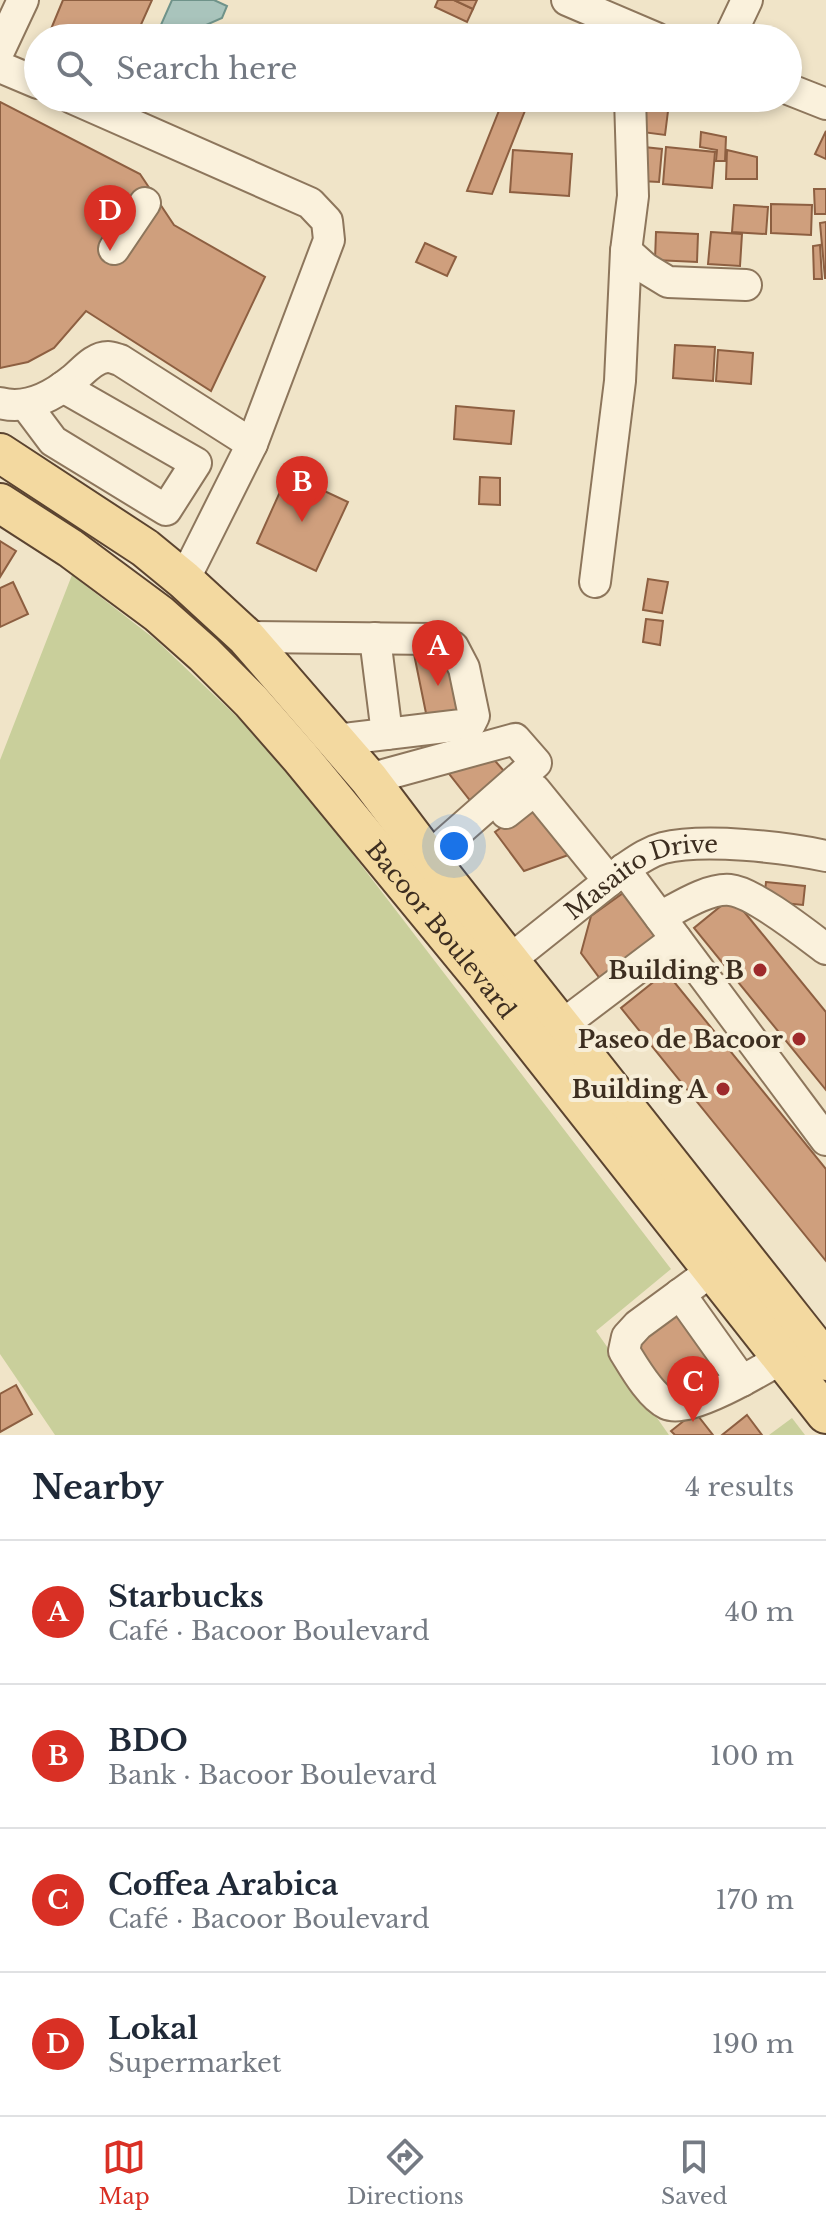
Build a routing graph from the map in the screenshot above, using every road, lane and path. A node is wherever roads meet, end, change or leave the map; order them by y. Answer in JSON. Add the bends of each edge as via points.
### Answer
{"nodes":[{"id":1,"x":23,"y":0,"type":"edge"},
{"id":2,"x":747,"y":0,"type":"edge"},
{"id":3,"x":583,"y":3,"type":"edge"},
{"id":4,"x":627,"y":24,"type":"edge"},
{"id":5,"x":736,"y":24,"type":"edge"},
{"id":6,"x":0,"y":49,"type":"edge"},
{"id":7,"x":0,"y":67,"type":"edge"},
{"id":8,"x":24,"y":77,"type":"edge"},
{"id":9,"x":802,"y":95,"type":"edge"},
{"id":10,"x":826,"y":104,"type":"edge"},
{"id":11,"x":104,"y":112,"type":"edge"},
{"id":12,"x":630,"y":112,"type":"edge"},
{"id":13,"x":145,"y":203,"type":"dead end"},
{"id":14,"x":114,"y":249,"type":"dead end"},
{"id":15,"x":626,"y":251,"type":"junction"},
{"id":16,"x":746,"y":285,"type":"dead end"},
{"id":17,"x":63,"y":387,"type":"junction"},
{"id":18,"x":22,"y":410,"type":"edge"},
{"id":19,"x":220,"y":424,"type":"junction"},
{"id":20,"x":0,"y":427,"type":"edge"},
{"id":21,"x":252,"y":444,"type":"junction"},
{"id":22,"x":0,"y":453,"type":"edge"},
{"id":23,"x":196,"y":463,"type":"junction"},
{"id":24,"x":0,"y":503,"type":"edge"},
{"id":25,"x":184,"y":580,"type":"junction"},
{"id":26,"x":595,"y":582,"type":"dead end"},
{"id":27,"x":159,"y":614,"type":"junction"},
{"id":28,"x":246,"y":637,"type":"junction"},
{"id":29,"x":375,"y":638,"type":"junction"},
{"id":30,"x":387,"y":734,"type":"junction"},
{"id":31,"x":336,"y":740,"type":"junction"},
{"id":32,"x":369,"y":779,"type":"junction"},
{"id":33,"x":826,"y":856,"type":"edge"},
{"id":34,"x":433,"y":863,"type":"junction"},
{"id":35,"x":616,"y":875,"type":"junction"},
{"id":36,"x":668,"y":928,"type":"junction"},
{"id":37,"x":826,"y":949,"type":"edge"},
{"id":38,"x":497,"y":970,"type":"junction"},
{"id":39,"x":561,"y":1026,"type":"junction"},
{"id":40,"x":826,"y":1140,"type":"edge"},
{"id":41,"x":713,"y":1270,"type":"junction"},
{"id":42,"x":680,"y":1294,"type":"junction"},
{"id":43,"x":782,"y":1358,"type":"junction"},
{"id":44,"x":826,"y":1361,"type":"edge"},
{"id":45,"x":742,"y":1381,"type":"junction"},
{"id":46,"x":826,"y":1414,"type":"edge"}],
"edges":[{"from":1,"to":6,"type":"street"},
{"from":2,"to":5,"type":"street"},
{"from":3,"to":4,"type":"street"},
{"from":7,"to":8,"type":"street"},
{"from":9,"to":10,"type":"street"},
{"from":11,"to":21,"type":"street","via":[[310,203],[327,221],[329,240]]},
{"from":12,"to":15,"type":"street","via":[[633,196]]},
{"from":13,"to":14,"type":"street"},
{"from":15,"to":16,"type":"street","via":[[668,282]]},
{"from":15,"to":26,"type":"street","via":[[620,381]]},
{"from":17,"to":18,"type":"street"},
{"from":17,"to":19,"type":"street","via":[[93,362],[106,357],[120,360]]},
{"from":17,"to":23,"type":"street"},
{"from":18,"to":20,"type":"street","via":[[17,421]]},
{"from":18,"to":23,"type":"street","via":[[53,441],[166,510]]},
{"from":19,"to":21,"type":"street"},
{"from":19,"to":23,"type":"street"},
{"from":21,"to":25,"type":"street"},
{"from":22,"to":25,"type":"main road","name":"Bacoor Boulevard"},
{"from":24,"to":27,"type":"main road","name":"Bacoor Boulevard"},
{"from":25,"to":27,"type":"main road"},
{"from":25,"to":28,"type":"main road","name":"Bacoor Boulevard"},
{"from":27,"to":38,"type":"main road","name":"Bacoor Boulevard","via":[[251,701]]},
{"from":28,"to":29,"type":"street"},
{"from":28,"to":31,"type":"main road","name":"Bacoor Boulevard"},
{"from":29,"to":30,"type":"street"},
{"from":29,"to":30,"type":"street","via":[[434,639],[453,647],[464,668],[474,716],[470,724]]},
{"from":30,"to":31,"type":"street"},
{"from":31,"to":32,"type":"main road","name":"Bacoor Boulevard"},
{"from":32,"to":34,"type":"main road","name":"Bacoor Boulevard"},
{"from":32,"to":34,"type":"street","via":[[515,739],[536,763]]},
{"from":33,"to":35,"type":"street","name":"Masaito Drive","via":[[683,845],[641,857]]},
{"from":34,"to":35,"type":"street","via":[[535,790]]},
{"from":34,"to":38,"type":"main road","name":"Bacoor Boulevard"},
{"from":35,"to":36,"type":"street"},
{"from":35,"to":38,"type":"street","name":"Masaito Drive"},
{"from":36,"to":37,"type":"street","via":[[702,896],[729,890],[791,922]]},
{"from":36,"to":39,"type":"street"},
{"from":36,"to":40,"type":"street"},
{"from":38,"to":39,"type":"main road","name":"Bacoor Boulevard"},
{"from":38,"to":41,"type":"main road","name":"Bacoor Boulevard"},
{"from":39,"to":44,"type":"main road","name":"Bacoor Boulevard"},
{"from":41,"to":42,"type":"street"},
{"from":41,"to":43,"type":"main road","name":"Bacoor Boulevard"},
{"from":42,"to":45,"type":"street"},
{"from":42,"to":45,"type":"street","via":[[627,1337],[624,1351],[643,1382],[668,1405],[681,1405]]},
{"from":43,"to":45,"type":"street"},
{"from":43,"to":46,"type":"main road","name":"Bacoor Boulevard"}]}
